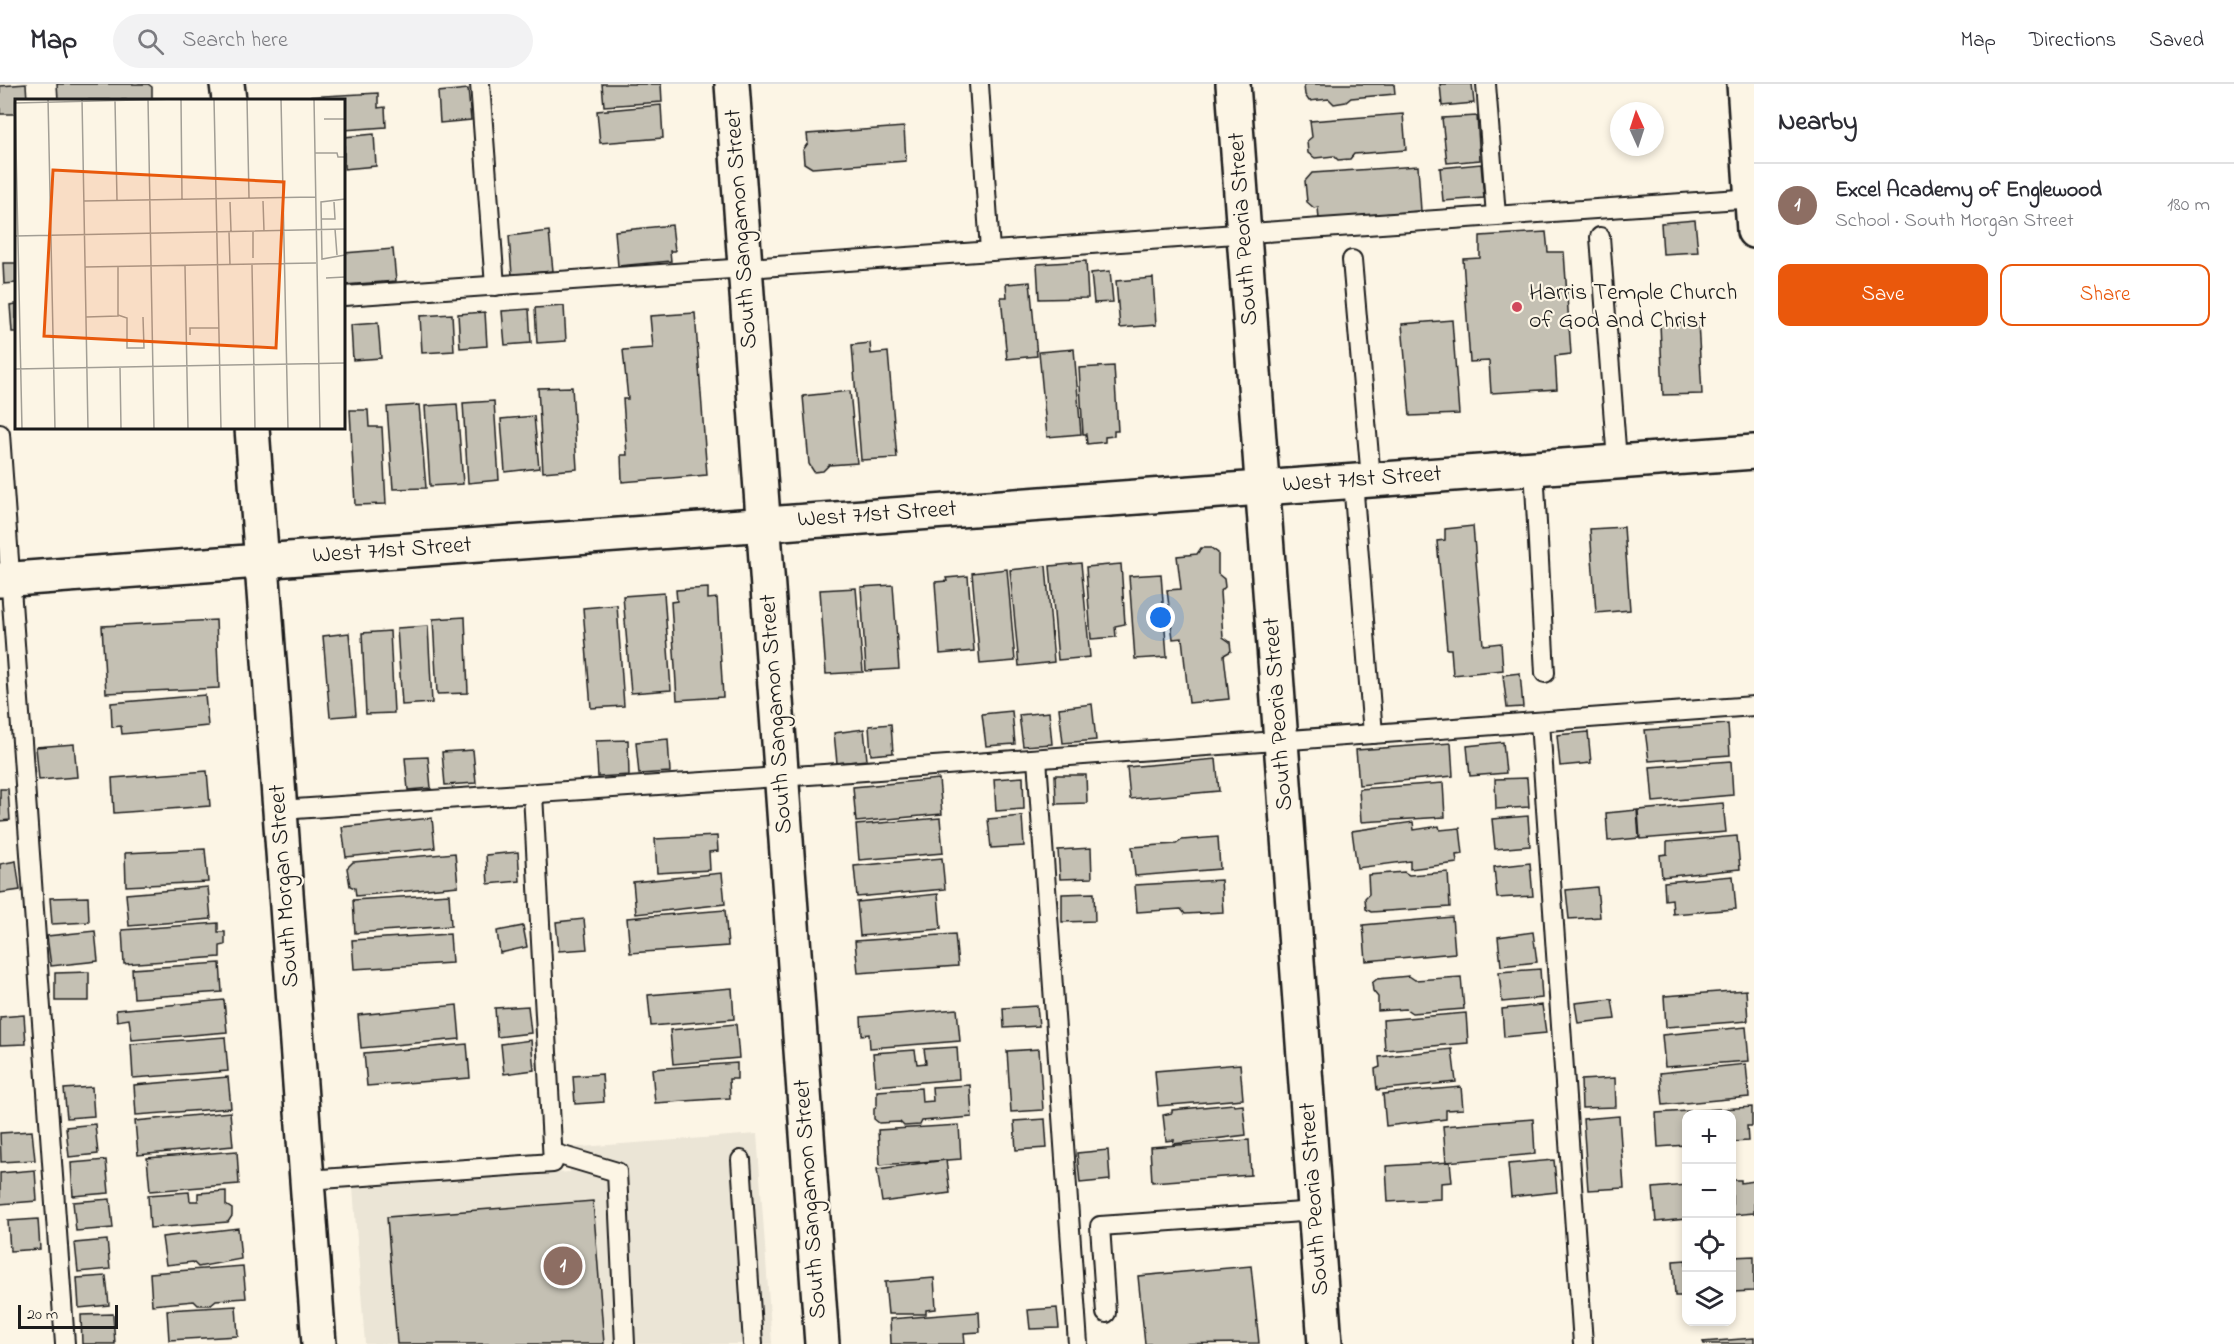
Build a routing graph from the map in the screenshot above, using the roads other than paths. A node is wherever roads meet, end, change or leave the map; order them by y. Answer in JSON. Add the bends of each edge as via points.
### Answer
{"nodes":[{"id":1,"x":227,"y":84,"type":"edge"},
{"id":2,"x":480,"y":84,"type":"edge"},
{"id":3,"x":732,"y":84,"type":"edge"},
{"id":4,"x":979,"y":84,"type":"edge"},
{"id":5,"x":1233,"y":84,"type":"edge"},
{"id":6,"x":1486,"y":84,"type":"edge"},
{"id":7,"x":1744,"y":84,"type":"edge"},
{"id":8,"x":229,"y":99,"type":"edge"},
{"id":9,"x":1753,"y":198,"type":"edge"},
{"id":10,"x":1496,"y":216,"type":"junction"},
{"id":11,"x":1754,"y":231,"type":"edge"},
{"id":12,"x":1244,"y":234,"type":"junction"},
{"id":13,"x":1600,"y":237,"type":"dead end"},
{"id":14,"x":990,"y":251,"type":"junction"},
{"id":15,"x":1352,"y":260,"type":"dead end"},
{"id":16,"x":745,"y":268,"type":"junction"},
{"id":17,"x":495,"y":286,"type":"junction"},
{"id":18,"x":345,"y":296,"type":"edge"},
{"id":19,"x":252,"y":429,"type":"edge"},
{"id":20,"x":0,"y":434,"type":"edge"},
{"id":21,"x":1754,"y":452,"type":"edge"},
{"id":22,"x":1617,"y":461,"type":"junction"},
{"id":23,"x":1534,"y":467,"type":"junction"},
{"id":24,"x":1362,"y":480,"type":"junction"},
{"id":25,"x":1263,"y":487,"type":"junction"},
{"id":26,"x":763,"y":523,"type":"junction"},
{"id":27,"x":262,"y":561,"type":"junction"},
{"id":28,"x":5,"y":579,"type":"edge"},
{"id":29,"x":1545,"y":673,"type":"dead end"},
{"id":30,"x":1754,"y":706,"type":"edge"},
{"id":31,"x":1540,"y":722,"type":"junction"},
{"id":32,"x":1373,"y":734,"type":"junction"},
{"id":33,"x":1281,"y":741,"type":"junction"},
{"id":34,"x":1037,"y":759,"type":"junction"},
{"id":35,"x":782,"y":777,"type":"junction"},
{"id":36,"x":532,"y":794,"type":"junction"},
{"id":37,"x":280,"y":810,"type":"junction"},
{"id":38,"x":553,"y":1153,"type":"junction"},
{"id":39,"x":741,"y":1160,"type":"dead end"},
{"id":40,"x":307,"y":1180,"type":"junction"},
{"id":41,"x":1316,"y":1211,"type":"junction"},
{"id":42,"x":1106,"y":1314,"type":"dead end"},
{"id":43,"x":65,"y":1344,"type":"edge"},
{"id":44,"x":319,"y":1344,"type":"edge"},
{"id":45,"x":625,"y":1344,"type":"edge"},
{"id":46,"x":753,"y":1344,"type":"edge"},
{"id":47,"x":822,"y":1344,"type":"edge"},
{"id":48,"x":1078,"y":1344,"type":"edge"},
{"id":49,"x":1325,"y":1344,"type":"edge"},
{"id":50,"x":1583,"y":1344,"type":"edge"}],
"edges":[{"from":1,"to":8,"type":"street"},
{"from":2,"to":17,"type":"lane"},
{"from":3,"to":16,"type":"street","name":"South Sangamon Street"},
{"from":4,"to":14,"type":"lane"},
{"from":5,"to":12,"type":"street","name":"South Peoria Street"},
{"from":6,"to":10,"type":"lane"},
{"from":7,"to":9,"type":"street"},
{"from":9,"to":10,"type":"lane"},
{"from":9,"to":11,"type":"street"},
{"from":10,"to":12,"type":"lane"},
{"from":12,"to":14,"type":"lane"},
{"from":12,"to":25,"type":"street","name":"South Peoria Street"},
{"from":13,"to":22,"type":"lane"},
{"from":14,"to":16,"type":"lane"},
{"from":15,"to":24,"type":"lane"},
{"from":16,"to":17,"type":"lane"},
{"from":16,"to":26,"type":"street","name":"South Sangamon Street"},
{"from":17,"to":18,"type":"lane"},
{"from":19,"to":27,"type":"street","name":"South Morgan Street"},
{"from":20,"to":28,"type":"lane"},
{"from":21,"to":22,"type":"street","name":"West 71st Street"},
{"from":22,"to":23,"type":"street","name":"West 71st Street"},
{"from":23,"to":24,"type":"street","name":"West 71st Street"},
{"from":23,"to":29,"type":"lane"},
{"from":24,"to":25,"type":"street","name":"West 71st Street"},
{"from":24,"to":32,"type":"lane"},
{"from":25,"to":26,"type":"street","name":"West 71st Street"},
{"from":25,"to":33,"type":"street","name":"South Peoria Street"},
{"from":26,"to":27,"type":"street","name":"West 71st Street"},
{"from":26,"to":35,"type":"street","name":"South Sangamon Street"},
{"from":27,"to":28,"type":"street","name":"West 71st Street"},
{"from":27,"to":37,"type":"street","name":"South Morgan Street"},
{"from":28,"to":43,"type":"lane"},
{"from":30,"to":31,"type":"lane"},
{"from":31,"to":32,"type":"lane"},
{"from":31,"to":50,"type":"lane"},
{"from":32,"to":33,"type":"lane"},
{"from":33,"to":34,"type":"lane"},
{"from":33,"to":41,"type":"street","name":"South Peoria Street"},
{"from":34,"to":35,"type":"lane"},
{"from":34,"to":48,"type":"lane"},
{"from":35,"to":36,"type":"lane"},
{"from":35,"to":47,"type":"street","name":"South Sangamon Street"},
{"from":36,"to":37,"type":"lane"},
{"from":36,"to":38,"type":"lane"},
{"from":37,"to":40,"type":"street","name":"South Morgan Street"},
{"from":38,"to":40,"type":"lane","via":[[553,1163]]},
{"from":38,"to":45,"type":"lane","via":[[617,1172]]},
{"from":39,"to":46,"type":"lane"},
{"from":40,"to":44,"type":"street","name":"South Morgan Street"},
{"from":41,"to":42,"type":"lane","via":[[1100,1226]]},
{"from":41,"to":49,"type":"street","name":"South Peoria Street"}]}
